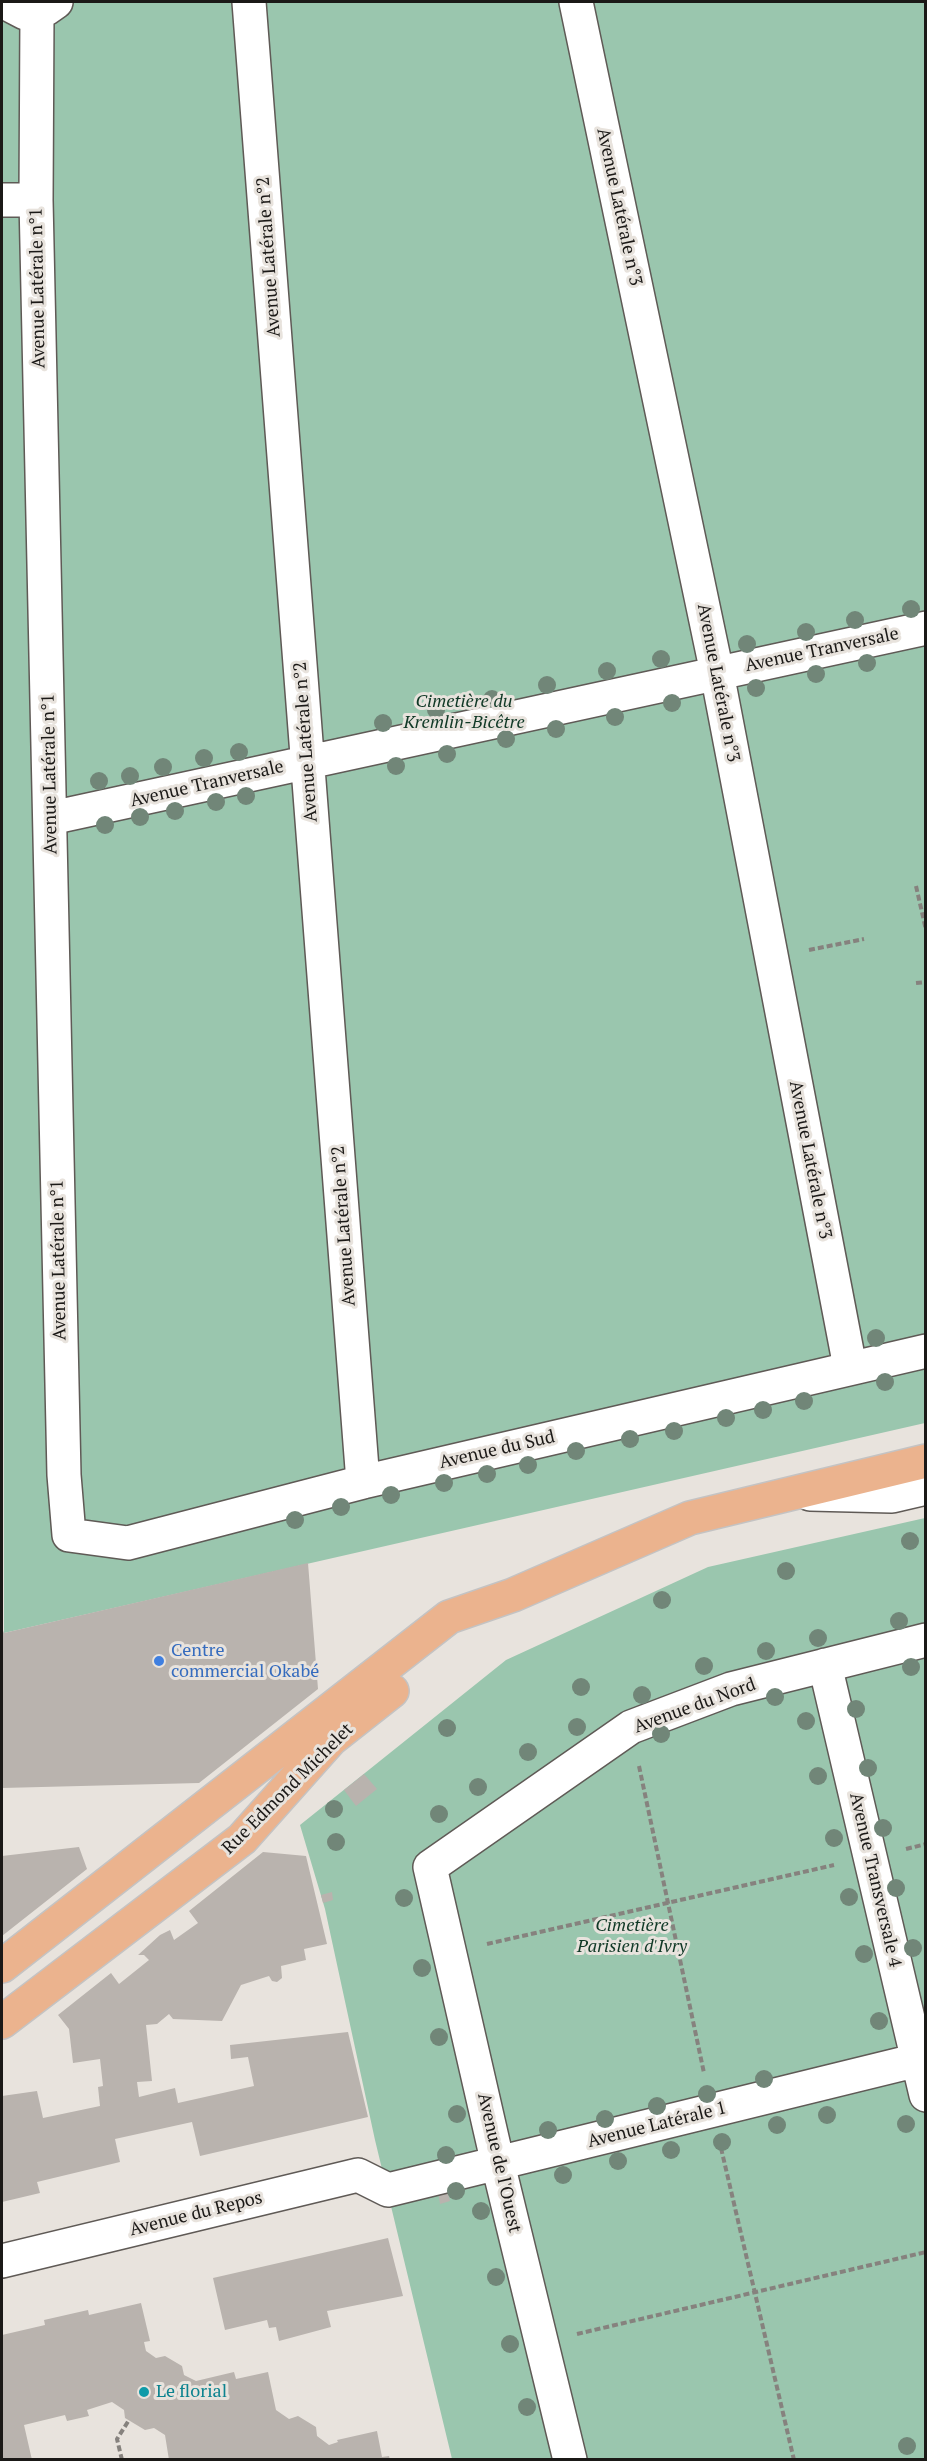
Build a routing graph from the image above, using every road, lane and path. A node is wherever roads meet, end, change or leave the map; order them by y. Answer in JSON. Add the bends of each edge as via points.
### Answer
{"nodes":[{"id":1,"x":4,"y":2,"type":"edge"},
{"id":2,"x":249,"y":2,"type":"edge"},
{"id":3,"x":576,"y":2,"type":"edge"},
{"id":4,"x":46,"y":7,"type":"edge"},
{"id":5,"x":2,"y":200,"type":"edge"},
{"id":6,"x":36,"y":200,"type":"junction"},
{"id":7,"x":926,"y":628,"type":"edge"},
{"id":8,"x":717,"y":673,"type":"junction"},
{"id":9,"x":308,"y":761,"type":"junction"},
{"id":10,"x":51,"y":818,"type":"junction"},
{"id":11,"x":916,"y":886,"type":"dead end"},
{"id":12,"x":926,"y":930,"type":"edge"},
{"id":13,"x":864,"y":939,"type":"dead end"},
{"id":14,"x":771,"y":957,"type":"junction"},
{"id":15,"x":926,"y":982,"type":"edge"},
{"id":16,"x":916,"y":983,"type":"dead end"},
{"id":17,"x":926,"y":1351,"type":"edge"},
{"id":18,"x":850,"y":1367,"type":"junction"},
{"id":19,"x":926,"y":1461,"type":"edge"},
{"id":20,"x":363,"y":1482,"type":"junction"},
{"id":21,"x":926,"y":1488,"type":"edge"},
{"id":22,"x":784,"y":1494,"type":"junction"},
{"id":23,"x":69,"y":1535,"type":"joint"},
{"id":24,"x":513,"y":1594,"type":"junction"},
{"id":25,"x":926,"y":1640,"type":"edge"},
{"id":26,"x":825,"y":1665,"type":"junction"},
{"id":27,"x":926,"y":1844,"type":"edge"},
{"id":28,"x":870,"y":1857,"type":"junction"},
{"id":29,"x":430,"y":1867,"type":"joint"},
{"id":30,"x":450,"y":1953,"type":"junction"},
{"id":31,"x":2,"y":1966,"type":"edge"},
{"id":32,"x":2,"y":2022,"type":"edge"},
{"id":33,"x":921,"y":2059,"type":"edge"},
{"id":34,"x":926,"y":2095,"type":"edge"},
{"id":35,"x":498,"y":2164,"type":"junction"},
{"id":36,"x":388,"y":2190,"type":"joint"},
{"id":37,"x":926,"y":2252,"type":"edge"},
{"id":38,"x":2,"y":2261,"type":"edge"},
{"id":39,"x":542,"y":2342,"type":"junction"},
{"id":40,"x":129,"y":2420,"type":"dead end"},
{"id":41,"x":122,"y":2460,"type":"edge"},
{"id":42,"x":570,"y":2460,"type":"edge"}],
"edges":[{"from":1,"to":4,"type":"street","via":[[25,13]]},
{"from":2,"to":9,"type":"street","name":"Avenue Latérale n°2"},
{"from":3,"to":8,"type":"street","name":"Avenue Latérale n°3"},
{"from":4,"to":6,"type":"street","name":"Avenue Latérale n°1"},
{"from":5,"to":6,"type":"street"},
{"from":6,"to":10,"type":"street","name":"Avenue Latérale n°1"},
{"from":7,"to":8,"type":"street","name":"Avenue Tranversale"},
{"from":8,"to":9,"type":"street","name":"Avenue Tranversale"},
{"from":8,"to":14,"type":"street","name":"Avenue Latérale n°3"},
{"from":9,"to":10,"type":"street","name":"Avenue Tranversale"},
{"from":9,"to":20,"type":"street","name":"Avenue Latérale n°2"},
{"from":10,"to":23,"type":"street","name":"Avenue Latérale n°1","via":[[64,1475]]},
{"from":11,"to":12,"type":"path"},
{"from":13,"to":14,"type":"path"},
{"from":14,"to":18,"type":"street","name":"Avenue Latérale n°3"},
{"from":15,"to":16,"type":"path"},
{"from":17,"to":18,"type":"street","name":"Avenue du Sud"},
{"from":18,"to":20,"type":"street","name":"Avenue du Sud"},
{"from":19,"to":22,"type":"main road","name":"Rue Edmond Michelet"},
{"from":20,"to":23,"type":"street","name":"Avenue du Sud","via":[[128,1543]]},
{"from":21,"to":22,"type":"street","via":[[892,1496]]},
{"from":22,"to":24,"type":"main road","name":"Rue Edmond Michelet","via":[[690,1518]]},
{"from":24,"to":31,"type":"main road","name":"Rue Edmond Michelet","via":[[449,1617]]},
{"from":24,"to":32,"type":"main road","name":"Rue Edmond Michelet","via":[[331,1739],[227,1852]]},
{"from":25,"to":26,"type":"street","name":"Avenue du Nord"},
{"from":26,"to":28,"type":"street","name":"Avenue Transversale 4"},
{"from":26,"to":29,"type":"street","name":"Avenue du Nord","via":[[731,1689],[631,1727]]},
{"from":27,"to":28,"type":"path"},
{"from":28,"to":30,"type":"path"},
{"from":28,"to":33,"type":"street","name":"Avenue Transversale 4"},
{"from":29,"to":30,"type":"street","name":"Avenue de l'Ouest"},
{"from":30,"to":35,"type":"street","name":"Avenue de l'Ouest"},
{"from":33,"to":34,"type":"street","name":"Avenue Transversale 4"},
{"from":33,"to":35,"type":"street","name":"Avenue Latérale 1"},
{"from":35,"to":36,"type":"street","name":"Avenue Latérale 1"},
{"from":35,"to":39,"type":"street","name":"Avenue de l'Ouest"},
{"from":36,"to":38,"type":"street","name":"Avenue du Repos","via":[[358,2175]]},
{"from":37,"to":39,"type":"path"},
{"from":39,"to":42,"type":"street","name":"Avenue de l'Ouest"},
{"from":40,"to":41,"type":"path","via":[[117,2439]]}]}
